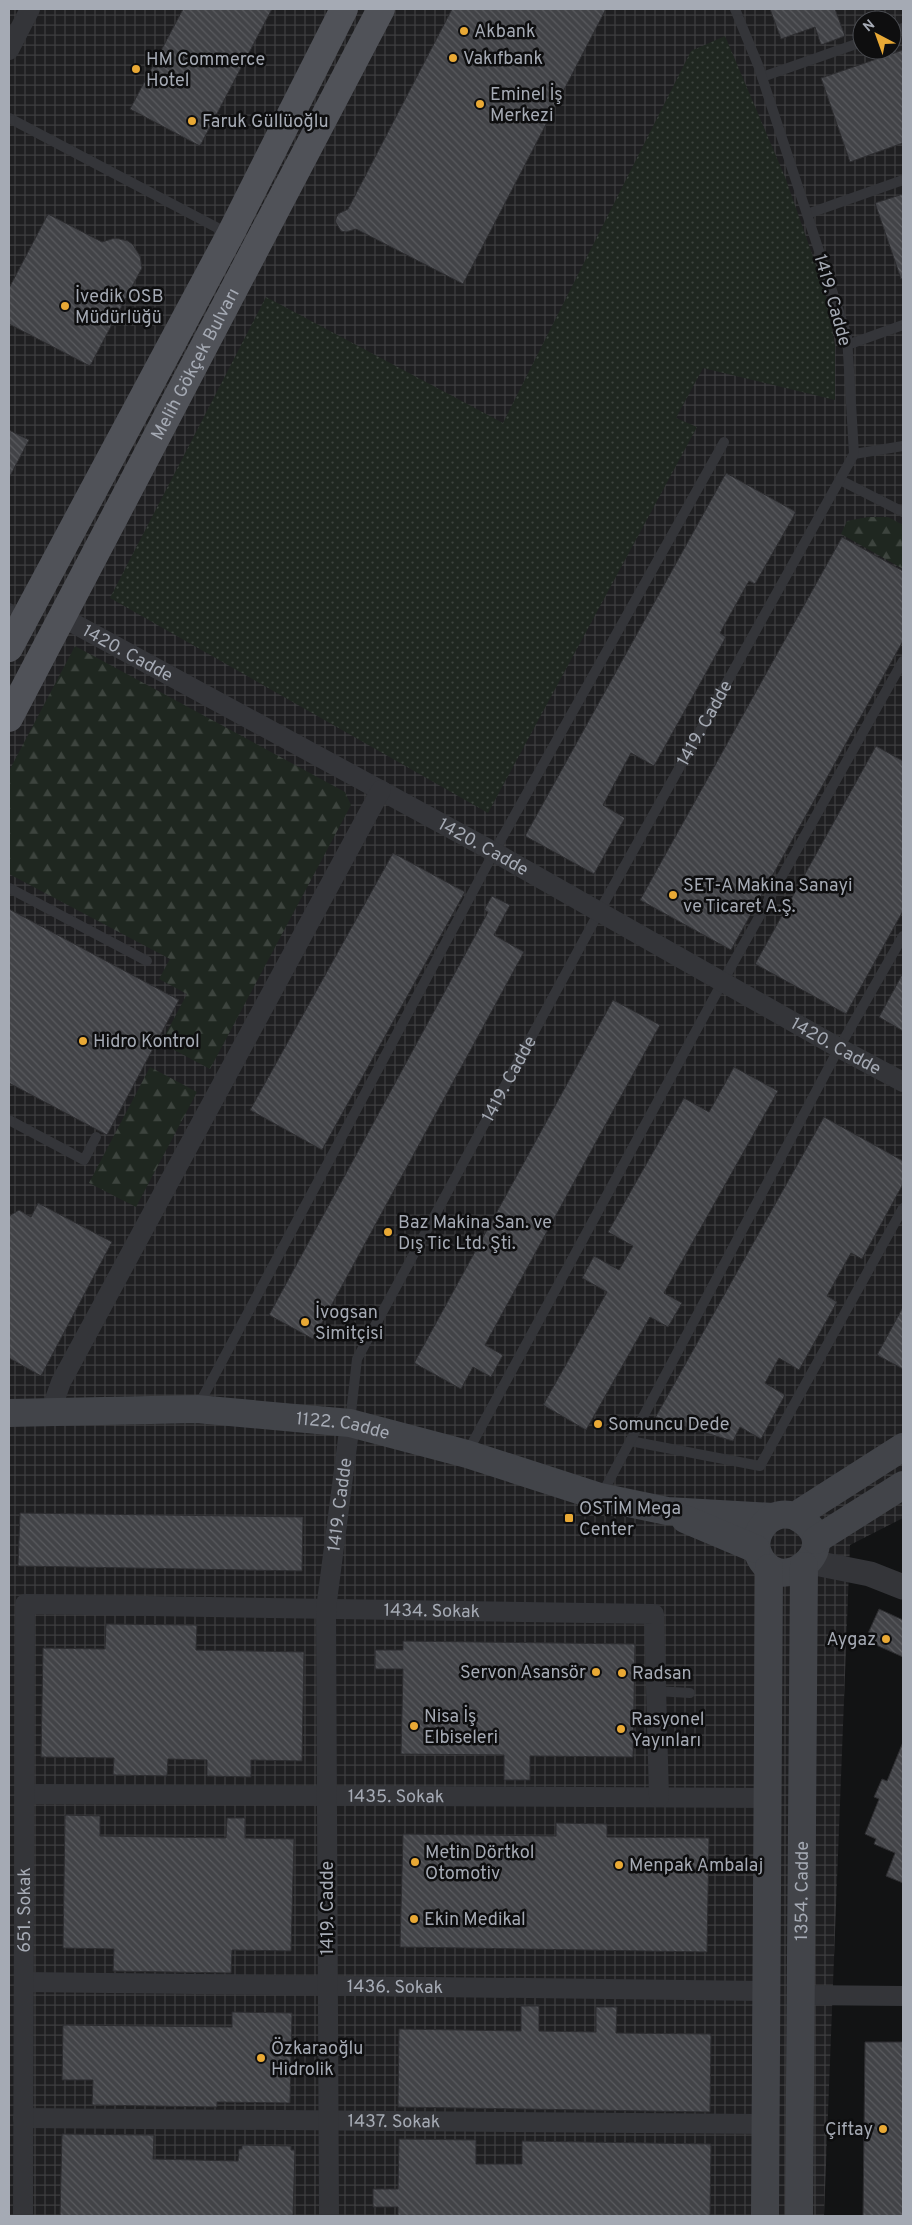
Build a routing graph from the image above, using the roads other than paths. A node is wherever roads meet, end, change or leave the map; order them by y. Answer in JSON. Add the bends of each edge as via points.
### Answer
{"nodes":[{"id":1,"x":30,"y":9,"type":"edge"},
{"id":2,"x":344,"y":9,"type":"edge"},
{"id":3,"x":381,"y":9,"type":"edge"},
{"id":4,"x":735,"y":9,"type":"edge"},
{"id":5,"x":852,"y":46,"type":"edge"},
{"id":6,"x":9,"y":50,"type":"edge"},
{"id":7,"x":762,"y":77,"type":"junction"},
{"id":8,"x":9,"y":118,"type":"edge"},
{"id":9,"x":903,"y":180,"type":"edge"},
{"id":10,"x":807,"y":214,"type":"junction"},
{"id":11,"x":230,"y":235,"type":"junction"},
{"id":12,"x":903,"y":326,"type":"edge"},
{"id":13,"x":847,"y":345,"type":"junction"},
{"id":14,"x":724,"y":442,"type":"dead end"},
{"id":15,"x":903,"y":446,"type":"edge"},
{"id":16,"x":854,"y":454,"type":"junction"},
{"id":17,"x":840,"y":480,"type":"junction"},
{"id":18,"x":903,"y":512,"type":"edge"},
{"id":19,"x":17,"y":613,"type":"edge"},
{"id":20,"x":62,"y":617,"type":"junction"},
{"id":21,"x":9,"y":648,"type":"edge"},
{"id":22,"x":903,"y":661,"type":"edge"},
{"id":23,"x":9,"y":718,"type":"edge"},
{"id":24,"x":381,"y":790,"type":"junction"},
{"id":25,"x":494,"y":852,"type":"junction"},
{"id":26,"x":9,"y":888,"type":"edge"},
{"id":27,"x":599,"y":912,"type":"junction"},
{"id":28,"x":903,"y":936,"type":"edge"},
{"id":29,"x":147,"y":961,"type":"dead end"},
{"id":30,"x":723,"y":981,"type":"junction"},
{"id":31,"x":839,"y":1048,"type":"junction"},
{"id":32,"x":903,"y":1082,"type":"edge"},
{"id":33,"x":9,"y":1120,"type":"edge"},
{"id":34,"x":96,"y":1137,"type":"dead end"},
{"id":35,"x":903,"y":1208,"type":"edge"},
{"id":36,"x":197,"y":1409,"type":"junction"},
{"id":37,"x":52,"y":1412,"type":"junction"},
{"id":38,"x":9,"y":1413,"type":"edge"},
{"id":39,"x":350,"y":1423,"type":"junction"},
{"id":40,"x":630,"y":1441,"type":"junction"},
{"id":41,"x":903,"y":1446,"type":"edge"},
{"id":42,"x":467,"y":1454,"type":"junction"},
{"id":43,"x":903,"y":1484,"type":"edge"},
{"id":44,"x":600,"y":1497,"type":"junction"},
{"id":45,"x":668,"y":1511,"type":"junction"},
{"id":46,"x":784,"y":1516,"type":"junction"},
{"id":47,"x":812,"y":1554,"type":"junction"},
{"id":48,"x":763,"y":1558,"type":"junction"},
{"id":49,"x":903,"y":1587,"type":"edge"},
{"id":50,"x":26,"y":1604,"type":"joint"},
{"id":51,"x":326,"y":1609,"type":"junction"},
{"id":52,"x":656,"y":1690,"type":"junction"},
{"id":53,"x":690,"y":1692,"type":"dead end"},
{"id":54,"x":25,"y":1794,"type":"junction"},
{"id":55,"x":327,"y":1795,"type":"junction"},
{"id":56,"x":658,"y":1797,"type":"junction"},
{"id":57,"x":767,"y":1798,"type":"junction"},
{"id":58,"x":16,"y":1933,"type":"edge"},
{"id":59,"x":24,"y":1982,"type":"junction"},
{"id":60,"x":328,"y":1986,"type":"junction"},
{"id":61,"x":766,"y":1991,"type":"junction"},
{"id":62,"x":801,"y":1995,"type":"junction"},
{"id":63,"x":903,"y":1996,"type":"edge"},
{"id":64,"x":23,"y":2118,"type":"junction"},
{"id":65,"x":328,"y":2121,"type":"junction"},
{"id":66,"x":765,"y":2124,"type":"junction"},
{"id":67,"x":23,"y":2216,"type":"edge"},
{"id":68,"x":329,"y":2216,"type":"edge"},
{"id":69,"x":765,"y":2216,"type":"edge"},
{"id":70,"x":798,"y":2216,"type":"edge"}],
"edges":[{"from":1,"to":6,"type":"street"},
{"from":2,"to":11,"type":"main road","name":"Melih Gökçek Bulvarı"},
{"from":3,"to":20,"type":"main road","name":"Melih Gökçek Bulvarı"},
{"from":4,"to":7,"type":"lane","name":"1419. Cadde"},
{"from":5,"to":7,"type":"lane"},
{"from":7,"to":10,"type":"lane","name":"1419. Cadde"},
{"from":8,"to":11,"type":"lane"},
{"from":9,"to":10,"type":"lane"},
{"from":10,"to":13,"type":"lane","name":"1419. Cadde","via":[[847,336]]},
{"from":11,"to":19,"type":"main road","name":"Melih Gökçek Bulvarı"},
{"from":12,"to":13,"type":"lane"},
{"from":13,"to":16,"type":"lane","name":"1419. Cadde"},
{"from":14,"to":25,"type":"lane"},
{"from":15,"to":16,"type":"lane"},
{"from":16,"to":17,"type":"lane","name":"1419. Cadde"},
{"from":17,"to":18,"type":"lane"},
{"from":17,"to":27,"type":"lane","name":"1419. Cadde"},
{"from":19,"to":21,"type":"main road","name":"Melih Gökçek Bulvarı"},
{"from":20,"to":23,"type":"main road","name":"Melih Gökçek Bulvarı"},
{"from":20,"to":24,"type":"street","name":"1420. Cadde"},
{"from":22,"to":30,"type":"lane"},
{"from":24,"to":25,"type":"street","name":"1420. Cadde"},
{"from":24,"to":37,"type":"street","via":[[61,1382]]},
{"from":25,"to":27,"type":"street","name":"1420. Cadde"},
{"from":25,"to":36,"type":"lane"},
{"from":26,"to":29,"type":"lane"},
{"from":27,"to":30,"type":"street","name":"1420. Cadde"},
{"from":27,"to":39,"type":"lane","name":"1419. Cadde","via":[[357,1359]]},
{"from":28,"to":31,"type":"lane"},
{"from":30,"to":31,"type":"street","name":"1420. Cadde"},
{"from":30,"to":42,"type":"lane"},
{"from":31,"to":32,"type":"street","name":"1420. Cadde"},
{"from":31,"to":40,"type":"lane"},
{"from":33,"to":34,"type":"lane","via":[[84,1160]]},
{"from":35,"to":40,"type":"lane","via":[[760,1466]]},
{"from":36,"to":37,"type":"main road","name":"1122. Cadde"},
{"from":36,"to":39,"type":"main road","name":"1122. Cadde"},
{"from":37,"to":38,"type":"main road","name":"1122. Cadde"},
{"from":39,"to":42,"type":"main road","name":"1122. Cadde"},
{"from":39,"to":51,"type":"street","name":"1419. Cadde"},
{"from":40,"to":44,"type":"lane"},
{"from":41,"to":46,"type":"main road","name":"1354. Cadde"},
{"from":42,"to":44,"type":"main road","name":"1122. Cadde"},
{"from":43,"to":47,"type":"main road"},
{"from":44,"to":45,"type":"main road","name":"1122. Cadde"},
{"from":45,"to":46,"type":"main road"},
{"from":45,"to":48,"type":"main road"},
{"from":46,"to":47,"type":"main road","via":[[809,1526]]},
{"from":46,"to":48,"type":"main road","name":"1354. Cadde","via":[[766,1521],[757,1534]]},
{"from":47,"to":48,"type":"main road","via":[[792,1572],[779,1572]]},
{"from":47,"to":49,"type":"street"},
{"from":47,"to":62,"type":"main road","name":"1354. Cadde"},
{"from":48,"to":57,"type":"main road","name":"1354. Cadde"},
{"from":50,"to":51,"type":"street","name":"1434. Sokak"},
{"from":50,"to":54,"type":"street","name":"651. Sokak"},
{"from":51,"to":52,"type":"street","name":"1434. Sokak","via":[[654,1614]]},
{"from":51,"to":55,"type":"street","name":"1419. Cadde"},
{"from":52,"to":53,"type":"lane"},
{"from":52,"to":56,"type":"street","name":"1434. Sokak"},
{"from":54,"to":55,"type":"street","name":"1435. Sokak"},
{"from":54,"to":58,"type":"street","name":"651. Sokak"},
{"from":55,"to":56,"type":"street","name":"1435. Sokak"},
{"from":55,"to":60,"type":"street","name":"1419. Cadde"},
{"from":56,"to":57,"type":"street","name":"1435. Sokak"},
{"from":57,"to":61,"type":"main road","name":"1354. Cadde"},
{"from":58,"to":59,"type":"street","name":"651. Sokak"},
{"from":59,"to":60,"type":"street","name":"1436. Sokak"},
{"from":59,"to":64,"type":"street","name":"651. Sokak"},
{"from":60,"to":61,"type":"street","name":"1436. Sokak"},
{"from":60,"to":65,"type":"street","name":"1419. Cadde"},
{"from":61,"to":66,"type":"main road","name":"1354. Cadde"},
{"from":62,"to":63,"type":"street"},
{"from":62,"to":70,"type":"main road","name":"1354. Cadde"},
{"from":64,"to":65,"type":"street","name":"1437. Sokak"},
{"from":64,"to":67,"type":"street","name":"651. Sokak"},
{"from":65,"to":66,"type":"street","name":"1437. Sokak"},
{"from":65,"to":68,"type":"street","name":"1419. Cadde"},
{"from":66,"to":69,"type":"main road","name":"1354. Cadde"}]}
